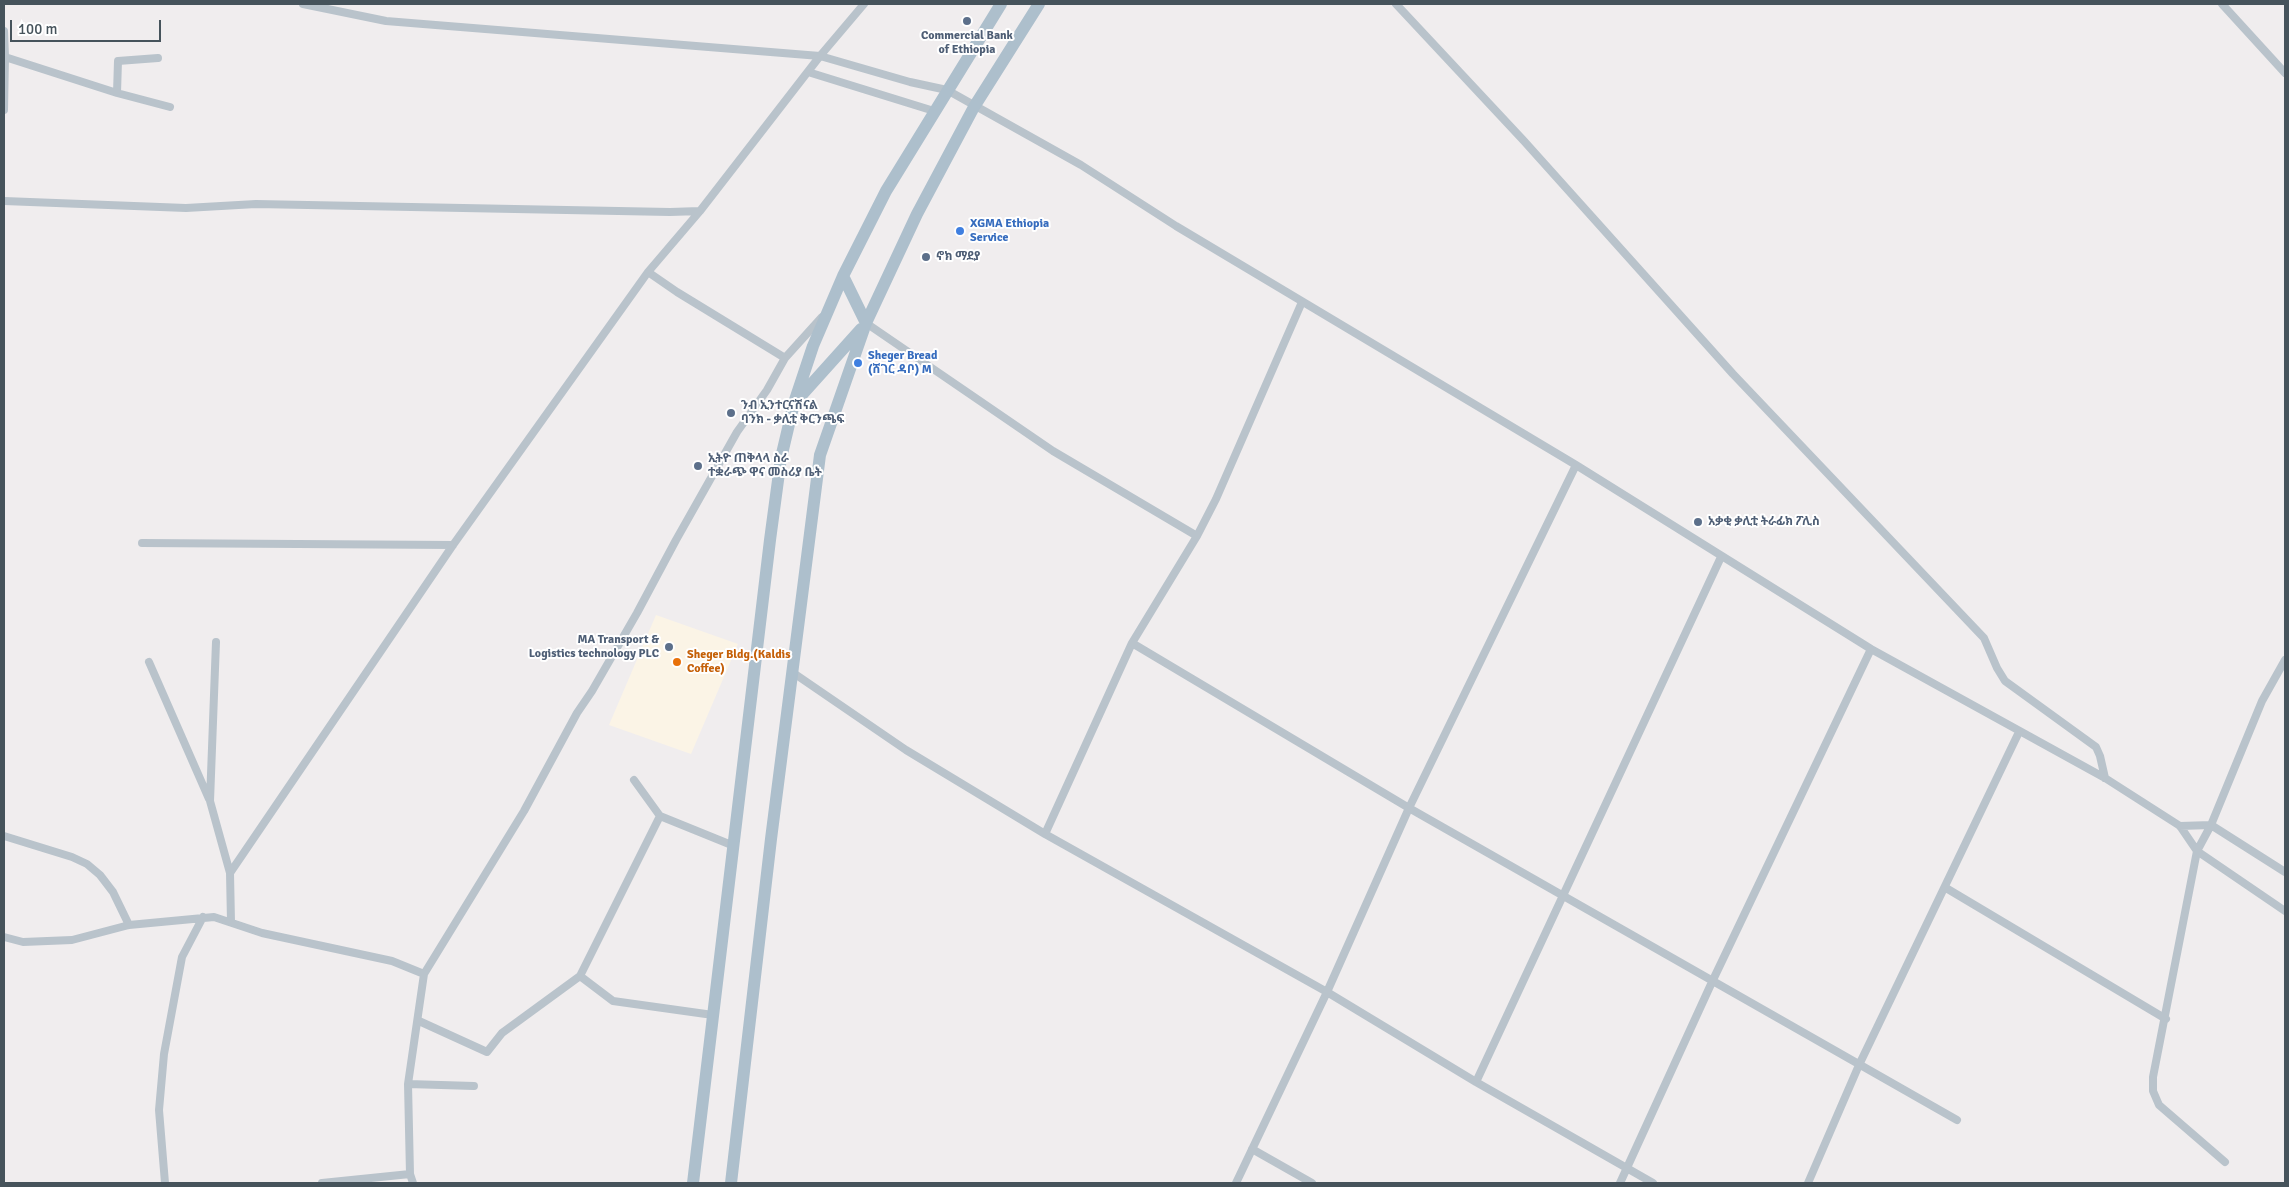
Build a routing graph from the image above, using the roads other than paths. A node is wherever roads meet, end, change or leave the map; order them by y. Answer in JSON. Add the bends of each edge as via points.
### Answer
{"nodes":[{"id":1,"x":303,"y":4,"type":"edge"},
{"id":2,"x":864,"y":4,"type":"edge"},
{"id":3,"x":1001,"y":4,"type":"edge"},
{"id":4,"x":1038,"y":4,"type":"edge"},
{"id":5,"x":1396,"y":4,"type":"edge"},
{"id":6,"x":2222,"y":4,"type":"edge"},
{"id":7,"x":4,"y":31,"type":"edge"},
{"id":8,"x":820,"y":56,"type":"junction"},
{"id":9,"x":6,"y":57,"type":"junction"},
{"id":10,"x":158,"y":58,"type":"dead end"},
{"id":11,"x":808,"y":72,"type":"junction"},
{"id":12,"x":2285,"y":73,"type":"edge"},
{"id":13,"x":947,"y":90,"type":"junction"},
{"id":14,"x":118,"y":93,"type":"junction"},
{"id":15,"x":170,"y":107,"type":"dead end"},
{"id":16,"x":974,"y":107,"type":"junction"},
{"id":17,"x":4,"y":110,"type":"edge"},
{"id":18,"x":934,"y":111,"type":"junction"},
{"id":19,"x":4,"y":201,"type":"edge"},
{"id":20,"x":700,"y":211,"type":"junction"},
{"id":21,"x":648,"y":272,"type":"junction"},
{"id":22,"x":843,"y":276,"type":"junction"},
{"id":23,"x":1302,"y":302,"type":"junction"},
{"id":24,"x":829,"y":310,"type":"junction"},
{"id":25,"x":866,"y":323,"type":"junction"},
{"id":26,"x":785,"y":358,"type":"junction"},
{"id":27,"x":794,"y":403,"type":"junction"},
{"id":28,"x":1576,"y":465,"type":"junction"},
{"id":29,"x":1197,"y":536,"type":"junction"},
{"id":30,"x":142,"y":543,"type":"dead end"},
{"id":31,"x":453,"y":545,"type":"junction"},
{"id":32,"x":1721,"y":557,"type":"junction"},
{"id":33,"x":216,"y":642,"type":"dead end"},
{"id":34,"x":1132,"y":643,"type":"junction"},
{"id":35,"x":1871,"y":649,"type":"junction"},
{"id":36,"x":2285,"y":660,"type":"edge"},
{"id":37,"x":149,"y":662,"type":"dead end"},
{"id":38,"x":792,"y":672,"type":"junction"},
{"id":39,"x":2020,"y":732,"type":"junction"},
{"id":40,"x":2105,"y":778,"type":"junction"},
{"id":41,"x":634,"y":780,"type":"dead end"},
{"id":42,"x":210,"y":801,"type":"junction"},
{"id":43,"x":1409,"y":808,"type":"junction"},
{"id":44,"x":660,"y":816,"type":"junction"},
{"id":45,"x":2211,"y":825,"type":"junction"},
{"id":46,"x":2180,"y":826,"type":"junction"},
{"id":47,"x":1045,"y":834,"type":"junction"},
{"id":48,"x":4,"y":836,"type":"edge"},
{"id":49,"x":734,"y":846,"type":"junction"},
{"id":50,"x":2197,"y":851,"type":"junction"},
{"id":51,"x":2285,"y":872,"type":"edge"},
{"id":52,"x":230,"y":874,"type":"junction"},
{"id":53,"x":1946,"y":888,"type":"junction"},
{"id":54,"x":1564,"y":895,"type":"junction"},
{"id":55,"x":2285,"y":911,"type":"edge"},
{"id":56,"x":203,"y":917,"type":"junction"},
{"id":57,"x":231,"y":922,"type":"junction"},
{"id":58,"x":130,"y":924,"type":"junction"},
{"id":59,"x":4,"y":937,"type":"edge"},
{"id":60,"x":424,"y":974,"type":"junction"},
{"id":61,"x":580,"y":976,"type":"junction"},
{"id":62,"x":1712,"y":982,"type":"junction"},
{"id":63,"x":1327,"y":992,"type":"junction"},
{"id":64,"x":713,"y":1015,"type":"junction"},
{"id":65,"x":2166,"y":1019,"type":"junction"},
{"id":66,"x":419,"y":1021,"type":"junction"},
{"id":67,"x":1860,"y":1065,"type":"junction"},
{"id":68,"x":1476,"y":1082,"type":"junction"},
{"id":69,"x":408,"y":1084,"type":"junction"},
{"id":70,"x":474,"y":1086,"type":"dead end"},
{"id":71,"x":1957,"y":1120,"type":"dead end"},
{"id":72,"x":1252,"y":1149,"type":"junction"},
{"id":73,"x":2225,"y":1162,"type":"dead end"},
{"id":74,"x":1627,"y":1168,"type":"junction"},
{"id":75,"x":410,"y":1174,"type":"junction"},
{"id":76,"x":165,"y":1183,"type":"edge"},
{"id":77,"x":322,"y":1183,"type":"edge"},
{"id":78,"x":413,"y":1183,"type":"edge"},
{"id":79,"x":693,"y":1183,"type":"edge"},
{"id":80,"x":731,"y":1183,"type":"edge"},
{"id":81,"x":1236,"y":1183,"type":"edge"},
{"id":82,"x":1312,"y":1183,"type":"edge"},
{"id":83,"x":1620,"y":1183,"type":"edge"},
{"id":84,"x":1653,"y":1183,"type":"edge"},
{"id":85,"x":1808,"y":1183,"type":"edge"}],
"edges":[{"from":1,"to":8,"type":"street","via":[[386,20]]},
{"from":2,"to":8,"type":"street"},
{"from":3,"to":13,"type":"main road"},
{"from":4,"to":16,"type":"main road"},
{"from":5,"to":40,"type":"street","via":[[1733,374],[1984,638],[2005,681],[2096,747]]},
{"from":6,"to":12,"type":"street"},
{"from":7,"to":9,"type":"street"},
{"from":8,"to":11,"type":"street"},
{"from":8,"to":13,"type":"street"},
{"from":9,"to":14,"type":"street"},
{"from":9,"to":17,"type":"street"},
{"from":10,"to":14,"type":"street","via":[[118,61]]},
{"from":11,"to":18,"type":"street"},
{"from":11,"to":20,"type":"street"},
{"from":13,"to":16,"type":"street"},
{"from":13,"to":18,"type":"main road"},
{"from":14,"to":15,"type":"street"},
{"from":16,"to":23,"type":"street","via":[[1081,165]]},
{"from":16,"to":25,"type":"main road","via":[[917,214]]},
{"from":18,"to":22,"type":"main road","via":[[886,191]]},
{"from":19,"to":20,"type":"street","via":[[186,208],[256,204]]},
{"from":20,"to":21,"type":"street"},
{"from":21,"to":26,"type":"street"},
{"from":21,"to":31,"type":"street"},
{"from":22,"to":24,"type":"main road"},
{"from":22,"to":25,"type":"main road"},
{"from":23,"to":28,"type":"street"},
{"from":23,"to":29,"type":"street","via":[[1216,500]]},
{"from":24,"to":26,"type":"street"},
{"from":24,"to":27,"type":"main road"},
{"from":25,"to":27,"type":"main road"},
{"from":25,"to":29,"type":"street","via":[[1053,452]]},
{"from":25,"to":38,"type":"main road","via":[[820,455]]},
{"from":26,"to":60,"type":"street","via":[[738,432],[524,811]]},
{"from":27,"to":49,"type":"main road","via":[[781,458]]},
{"from":28,"to":32,"type":"street"},
{"from":28,"to":43,"type":"street"},
{"from":29,"to":34,"type":"street"},
{"from":30,"to":31,"type":"street"},
{"from":31,"to":52,"type":"street"},
{"from":32,"to":35,"type":"street"},
{"from":32,"to":54,"type":"street"},
{"from":33,"to":42,"type":"street"},
{"from":34,"to":43,"type":"street"},
{"from":34,"to":47,"type":"street"},
{"from":35,"to":39,"type":"street"},
{"from":35,"to":62,"type":"street"},
{"from":36,"to":45,"type":"street","via":[[2262,700]]},
{"from":37,"to":42,"type":"street"},
{"from":38,"to":47,"type":"street","via":[[906,750]]},
{"from":38,"to":80,"type":"main road"},
{"from":39,"to":40,"type":"street"},
{"from":39,"to":53,"type":"street"},
{"from":40,"to":46,"type":"street"},
{"from":41,"to":44,"type":"street"},
{"from":42,"to":52,"type":"street"},
{"from":43,"to":54,"type":"street"},
{"from":43,"to":63,"type":"street"},
{"from":44,"to":49,"type":"street"},
{"from":44,"to":61,"type":"street"},
{"from":45,"to":46,"type":"street"},
{"from":45,"to":50,"type":"street"},
{"from":45,"to":51,"type":"street"},
{"from":46,"to":50,"type":"street"},
{"from":47,"to":63,"type":"street"},
{"from":48,"to":58,"type":"street","via":[[87,864],[113,892]]},
{"from":49,"to":64,"type":"main road"},
{"from":50,"to":55,"type":"street"},
{"from":50,"to":65,"type":"street"},
{"from":52,"to":57,"type":"street"},
{"from":53,"to":65,"type":"street"},
{"from":53,"to":67,"type":"street"},
{"from":54,"to":62,"type":"street"},
{"from":54,"to":68,"type":"street"},
{"from":56,"to":57,"type":"street"},
{"from":56,"to":58,"type":"street"},
{"from":56,"to":76,"type":"street","via":[[182,957],[164,1054],[159,1110]]},
{"from":57,"to":60,"type":"street","via":[[262,933],[392,961]]},
{"from":58,"to":59,"type":"street","via":[[72,940],[23,942]]},
{"from":60,"to":66,"type":"street"},
{"from":61,"to":64,"type":"street","via":[[613,1001]]},
{"from":61,"to":66,"type":"street","via":[[502,1033],[487,1052]]},
{"from":62,"to":67,"type":"street"},
{"from":62,"to":74,"type":"street"},
{"from":63,"to":68,"type":"street"},
{"from":63,"to":72,"type":"street"},
{"from":64,"to":79,"type":"main road"},
{"from":65,"to":73,"type":"street","via":[[2153,1077],[2155,1099]]},
{"from":66,"to":69,"type":"street"},
{"from":67,"to":71,"type":"street"},
{"from":67,"to":85,"type":"street"},
{"from":68,"to":74,"type":"street"},
{"from":69,"to":70,"type":"street"},
{"from":69,"to":75,"type":"street"},
{"from":72,"to":81,"type":"street"},
{"from":72,"to":82,"type":"street"},
{"from":74,"to":83,"type":"street"},
{"from":74,"to":84,"type":"street"},
{"from":75,"to":77,"type":"street"},
{"from":75,"to":78,"type":"street"}]}
